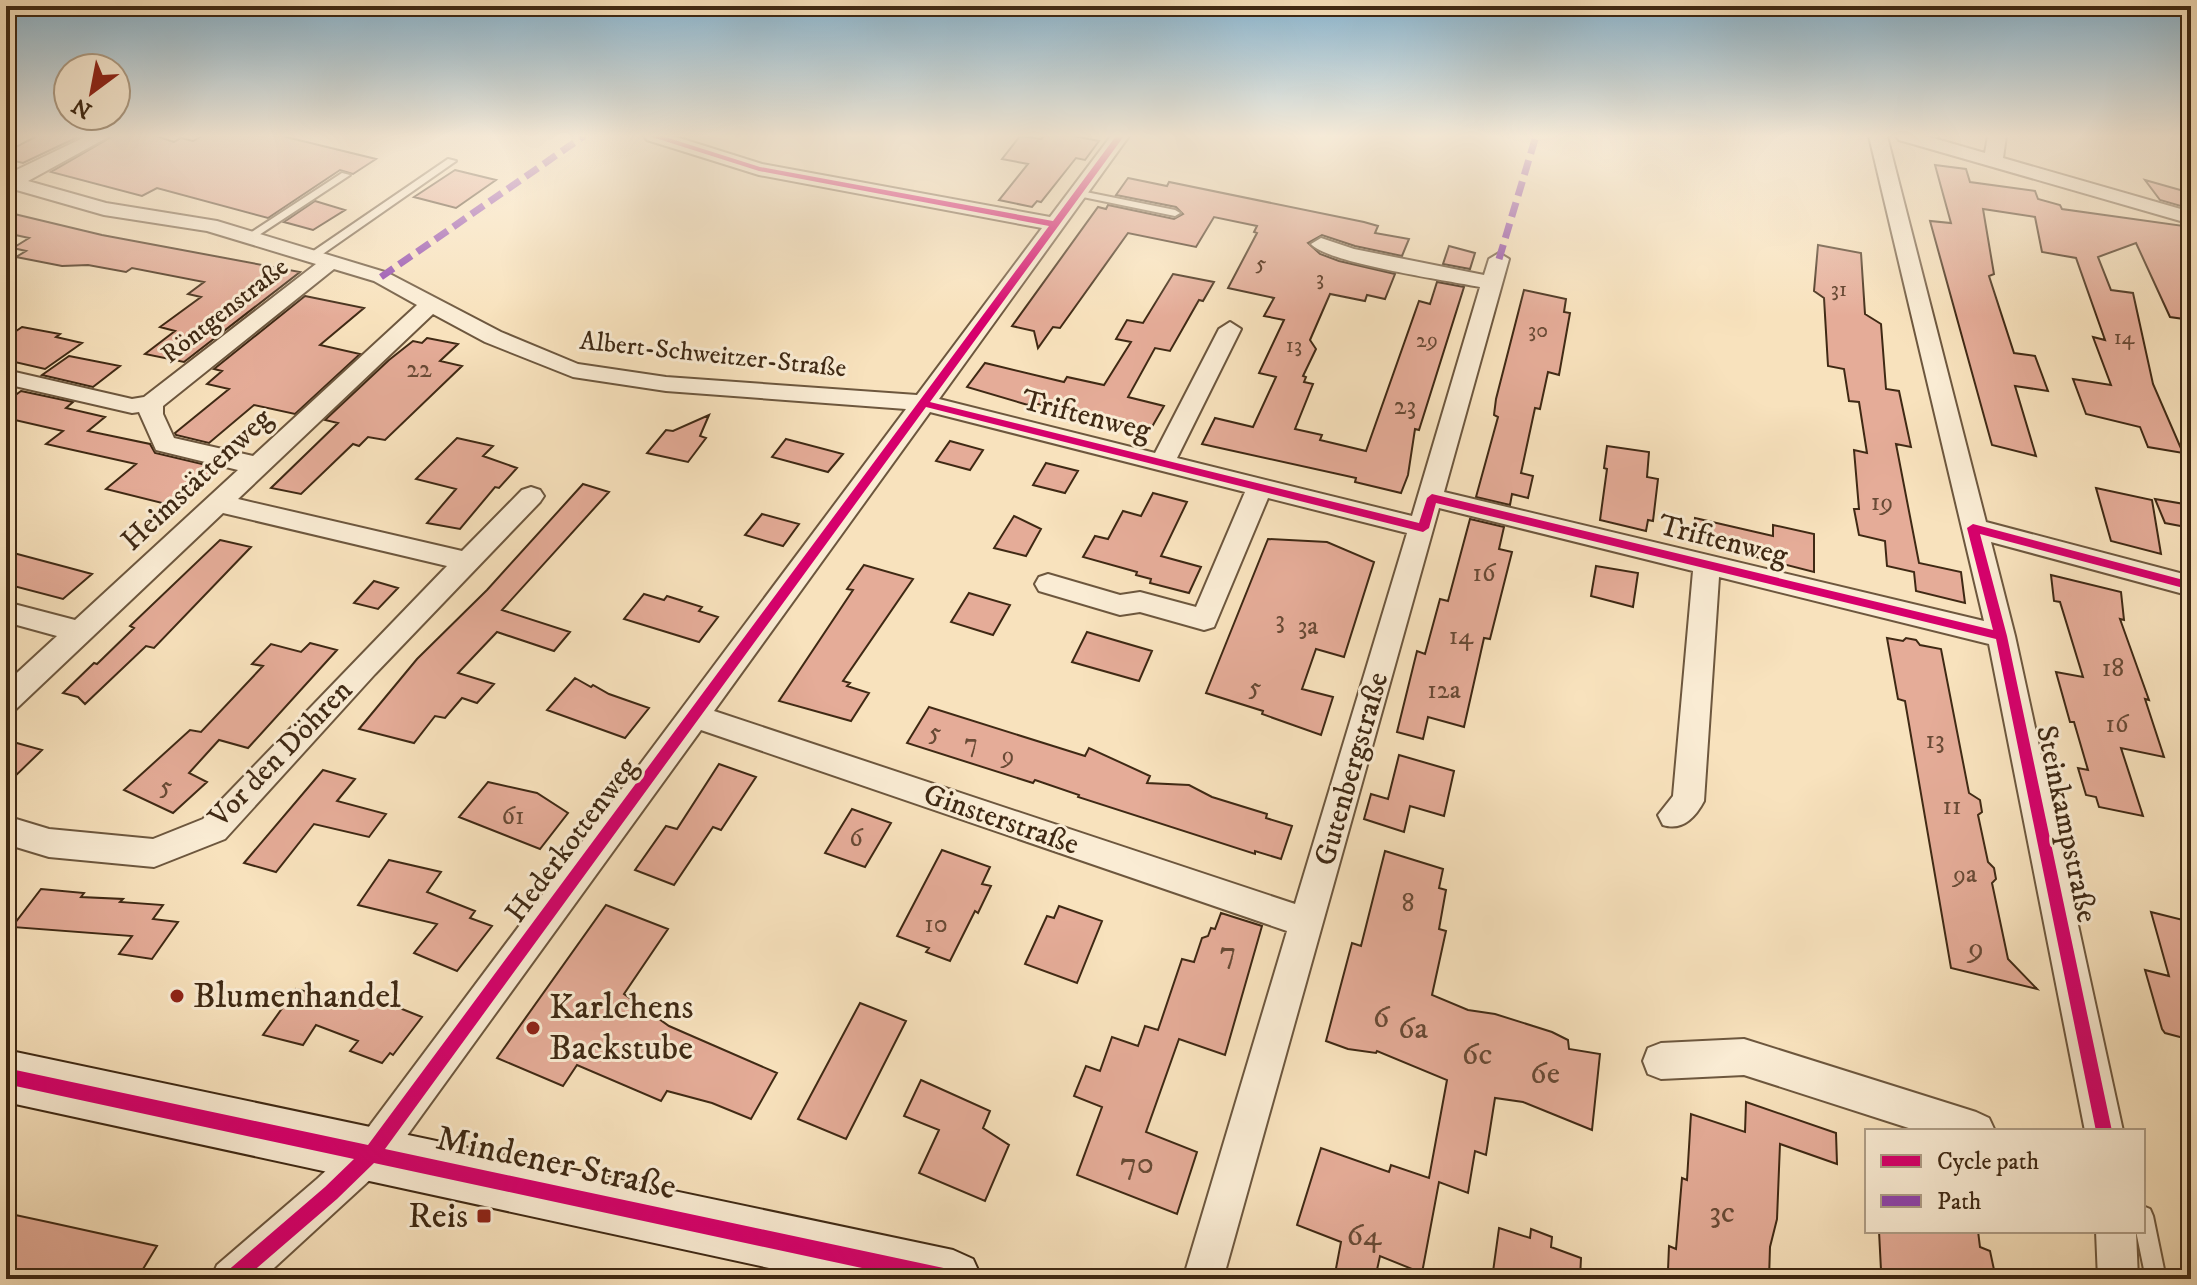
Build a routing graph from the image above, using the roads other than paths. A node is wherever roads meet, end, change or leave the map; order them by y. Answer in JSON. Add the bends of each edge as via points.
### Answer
{"nodes":[{"id":1,"x":58,"y":196,"type":"edge"},
{"id":2,"x":313,"y":196,"type":"edge"},
{"id":3,"x":405,"y":196,"type":"edge"},
{"id":4,"x":903,"y":196,"type":"edge"},
{"id":5,"x":1074,"y":196,"type":"edge"},
{"id":6,"x":1091,"y":196,"type":"edge"},
{"id":7,"x":1893,"y":196,"type":"edge"},
{"id":8,"x":2114,"y":196,"type":"edge"},
{"id":9,"x":1175,"y":213,"type":"dead end"},
{"id":10,"x":2191,"y":218,"type":"edge"},
{"id":11,"x":1053,"y":224,"type":"junction"},
{"id":12,"x":249,"y":237,"type":"junction"},
{"id":13,"x":1321,"y":244,"type":"dead end"},
{"id":14,"x":322,"y":259,"type":"junction"},
{"id":15,"x":1499,"y":259,"type":"dead end"},
{"id":16,"x":1493,"y":283,"type":"junction"},
{"id":17,"x":431,"y":304,"type":"junction"},
{"id":18,"x":1230,"y":329,"type":"dead end"},
{"id":19,"x":6,"y":377,"type":"edge"},
{"id":20,"x":151,"y":403,"type":"junction"},
{"id":21,"x":923,"y":403,"type":"junction"},
{"id":22,"x":1163,"y":461,"type":"junction"},
{"id":23,"x":258,"y":466,"type":"junction"},
{"id":24,"x":1260,"y":487,"type":"junction"},
{"id":25,"x":531,"y":496,"type":"dead end"},
{"id":26,"x":219,"y":503,"type":"junction"},
{"id":27,"x":1428,"y":513,"type":"junction"},
{"id":28,"x":1973,"y":528,"type":"junction"},
{"id":29,"x":466,"y":561,"type":"junction"},
{"id":30,"x":1707,"y":564,"type":"junction"},
{"id":31,"x":1048,"y":584,"type":"dead end"},
{"id":32,"x":2191,"y":586,"type":"edge"},
{"id":33,"x":6,"y":612,"type":"edge"},
{"id":34,"x":82,"y":632,"type":"junction"},
{"id":35,"x":2001,"y":636,"type":"junction"},
{"id":36,"x":6,"y":701,"type":"edge"},
{"id":37,"x":695,"y":716,"type":"junction"},
{"id":38,"x":1674,"y":815,"type":"dead end"},
{"id":39,"x":6,"y":830,"type":"edge"},
{"id":40,"x":1307,"y":923,"type":"junction"},
{"id":41,"x":1661,"y":1061,"type":"dead end"},
{"id":42,"x":6,"y":1076,"type":"edge"},
{"id":43,"x":1970,"y":1129,"type":"edge"},
{"id":44,"x":2104,"y":1129,"type":"edge"},
{"id":45,"x":372,"y":1153,"type":"junction"},
{"id":46,"x":2145,"y":1226,"type":"edge"},
{"id":47,"x":2116,"y":1233,"type":"edge"},
{"id":48,"x":231,"y":1279,"type":"edge"},
{"id":49,"x":953,"y":1279,"type":"edge"},
{"id":50,"x":1203,"y":1279,"type":"edge"},
{"id":51,"x":2118,"y":1279,"type":"edge"},
{"id":52,"x":2156,"y":1279,"type":"edge"}],
"edges":[{"from":1,"to":12,"type":"street","name":"Albert-Schweitzer-Straße"},
{"from":2,"to":12,"type":"lane"},
{"from":3,"to":14,"type":"lane"},
{"from":4,"to":11,"type":"street"},
{"from":5,"to":11,"type":"street"},
{"from":6,"to":9,"type":"lane"},
{"from":7,"to":28,"type":"street","name":"Steinkampstraße"},
{"from":8,"to":10,"type":"street"},
{"from":11,"to":21,"type":"street"},
{"from":12,"to":14,"type":"street","name":"Albert-Schweitzer-Straße"},
{"from":13,"to":16,"type":"street"},
{"from":14,"to":17,"type":"street","name":"Albert-Schweitzer-Straße","via":[[381,277]]},
{"from":14,"to":20,"type":"street","name":"Röntgenstraße"},
{"from":15,"to":16,"type":"street","name":"Gutenbergstraße"},
{"from":16,"to":27,"type":"street","name":"Gutenbergstraße"},
{"from":17,"to":21,"type":"street","name":"Albert-Schweitzer-Straße","via":[[534,356],[605,377]]},
{"from":17,"to":23,"type":"street","name":"Heimstättenweg"},
{"from":18,"to":22,"type":"street","name":"Triftenweg"},
{"from":19,"to":20,"type":"street","name":"Röntgenstraße","via":[[132,406]]},
{"from":20,"to":23,"type":"street","name":"Röntgenstraße","via":[[165,444]]},
{"from":21,"to":22,"type":"street","name":"Triftenweg"},
{"from":21,"to":37,"type":"street","name":"Hederkottenweg"},
{"from":22,"to":24,"type":"street","name":"Triftenweg"},
{"from":23,"to":26,"type":"street","name":"Heimstättenweg"},
{"from":24,"to":27,"type":"street","name":"Triftenweg"},
{"from":24,"to":31,"type":"street","via":[[1204,620],[1140,602],[1120,605]]},
{"from":25,"to":29,"type":"street","name":"Vor den Döhren"},
{"from":26,"to":29,"type":"street"},
{"from":26,"to":34,"type":"street","name":"Heimstättenweg"},
{"from":27,"to":30,"type":"street","name":"Triftenweg"},
{"from":27,"to":40,"type":"street","name":"Gutenbergstraße"},
{"from":28,"to":32,"type":"street"},
{"from":28,"to":35,"type":"street","name":"Steinkampstraße"},
{"from":29,"to":39,"type":"street","name":"Vor den Döhren","via":[[214,829],[154,853],[49,843]]},
{"from":30,"to":35,"type":"street","name":"Triftenweg"},
{"from":30,"to":38,"type":"street","via":[[1688,801]]},
{"from":33,"to":34,"type":"street"},
{"from":34,"to":36,"type":"street","name":"Heimstättenweg"},
{"from":35,"to":44,"type":"street","name":"Steinkampstraße"},
{"from":37,"to":40,"type":"street","name":"Ginsterstraße"},
{"from":37,"to":45,"type":"street","name":"Hederkottenweg"},
{"from":40,"to":50,"type":"street","name":"Gutenbergstraße"},
{"from":41,"to":43,"type":"street","via":[[1744,1057]]},
{"from":42,"to":45,"type":"main road","name":"Mindener Straße"},
{"from":45,"to":48,"type":"street","name":"Hederkottenweg"},
{"from":45,"to":49,"type":"main road","name":"Mindener Straße"},
{"from":46,"to":52,"type":"lane"},
{"from":47,"to":51,"type":"street"}]}
